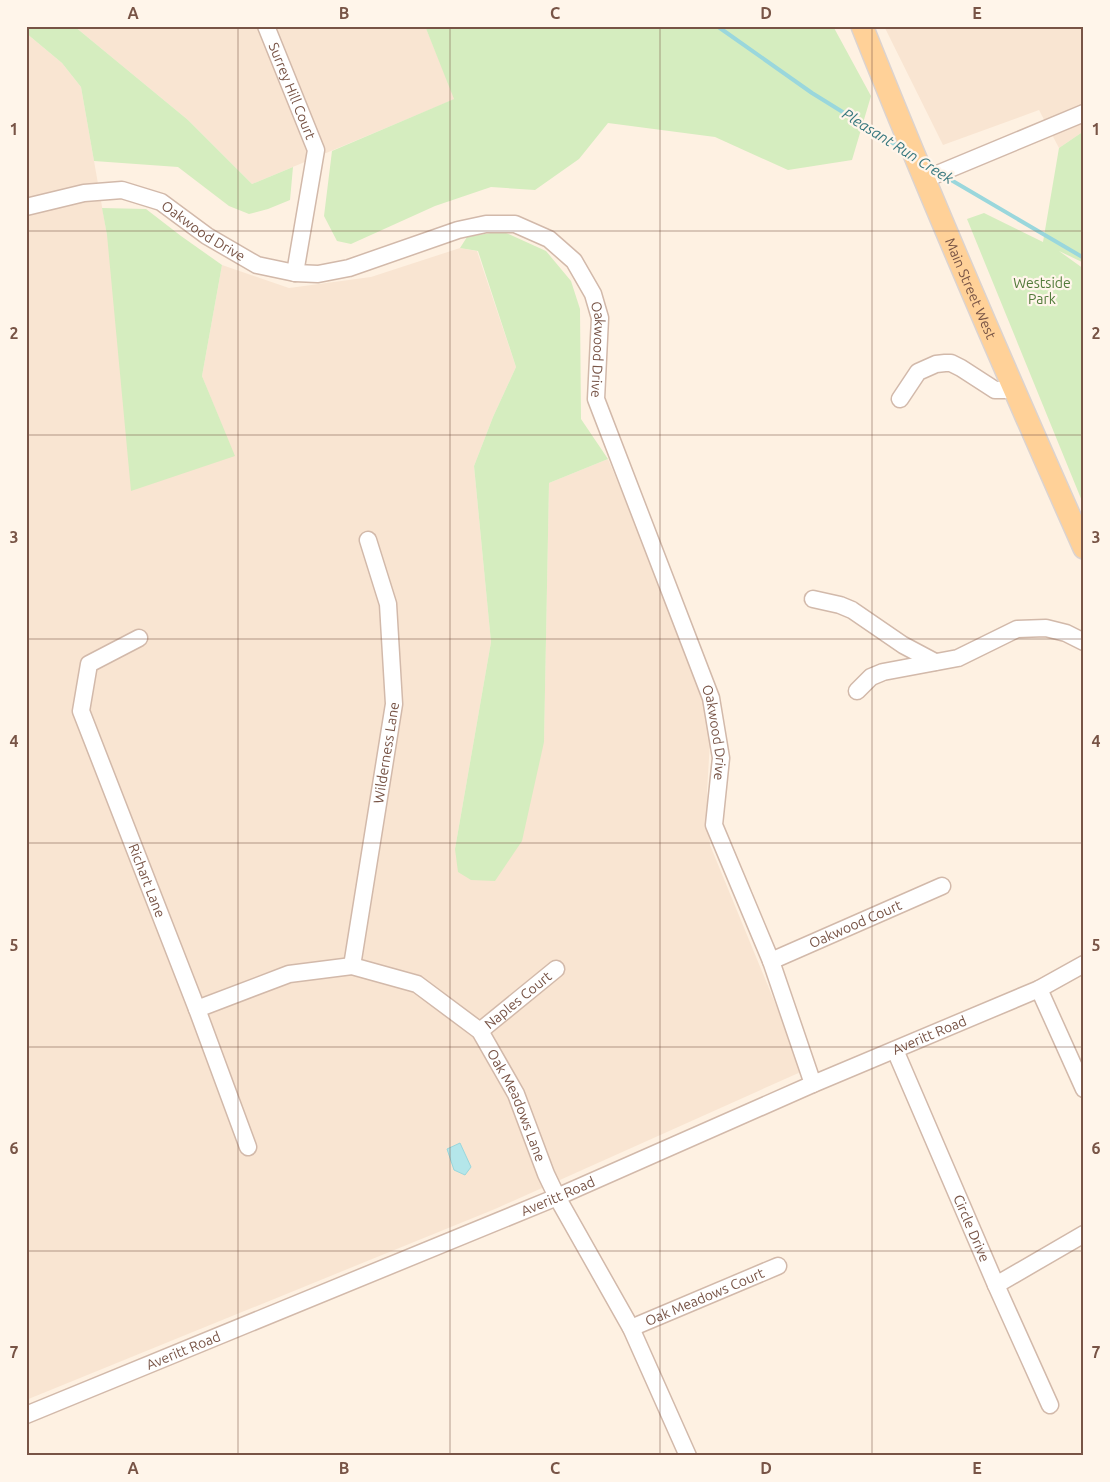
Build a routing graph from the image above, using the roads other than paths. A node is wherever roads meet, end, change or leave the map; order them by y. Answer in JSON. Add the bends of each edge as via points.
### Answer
{"nodes":[{"id":1,"x":266,"y":26,"type":"edge"},
{"id":2,"x":862,"y":26,"type":"edge"},
{"id":3,"x":1084,"y":113,"type":"edge"},
{"id":4,"x":923,"y":180,"type":"junction"},
{"id":5,"x":26,"y":207,"type":"edge"},
{"id":6,"x":295,"y":273,"type":"junction"},
{"id":7,"x":1013,"y":390,"type":"junction"},
{"id":8,"x":900,"y":398,"type":"dead end"},
{"id":9,"x":368,"y":540,"type":"dead end"},
{"id":10,"x":1084,"y":548,"type":"edge"},
{"id":11,"x":813,"y":599,"type":"dead end"},
{"id":12,"x":139,"y":638,"type":"dead end"},
{"id":13,"x":1084,"y":642,"type":"edge"},
{"id":14,"x":935,"y":662,"type":"junction"},
{"id":15,"x":857,"y":691,"type":"dead end"},
{"id":16,"x":942,"y":886,"type":"dead end"},
{"id":17,"x":771,"y":961,"type":"junction"},
{"id":18,"x":1084,"y":964,"type":"edge"},
{"id":19,"x":352,"y":966,"type":"junction"},
{"id":20,"x":556,"y":969,"type":"dead end"},
{"id":21,"x":1040,"y":989,"type":"junction"},
{"id":22,"x":198,"y":1009,"type":"junction"},
{"id":23,"x":480,"y":1031,"type":"junction"},
{"id":24,"x":895,"y":1050,"type":"junction"},
{"id":25,"x":813,"y":1084,"type":"junction"},
{"id":26,"x":1084,"y":1089,"type":"edge"},
{"id":27,"x":248,"y":1147,"type":"dead end"},
{"id":28,"x":557,"y":1197,"type":"junction"},
{"id":29,"x":1084,"y":1234,"type":"edge"},
{"id":30,"x":778,"y":1266,"type":"dead end"},
{"id":31,"x":996,"y":1285,"type":"junction"},
{"id":32,"x":630,"y":1328,"type":"junction"},
{"id":33,"x":1050,"y":1405,"type":"dead end"},
{"id":34,"x":27,"y":1413,"type":"edge"},
{"id":35,"x":688,"y":1456,"type":"edge"}],
"edges":[{"from":1,"to":6,"type":"street","name":"Surrey Hill Court","via":[[316,150]]},
{"from":2,"to":4,"type":"main road","name":"Main Street West"},
{"from":3,"to":4,"type":"street"},
{"from":4,"to":7,"type":"main road","name":"Main Street West","via":[[982,311]]},
{"from":5,"to":6,"type":"street","name":"Oakwood Drive","via":[[84,193],[122,190],[161,202],[208,236],[257,265]]},
{"from":6,"to":17,"type":"street","name":"Oakwood Drive","via":[[318,274],[349,268],[458,230],[486,224],[515,224],[549,239],[574,261],[593,294],[600,318],[596,399],[711,698],[721,758],[714,825]]},
{"from":7,"to":8,"type":"street","via":[[995,390],[961,368],[945,363],[918,372]]},
{"from":7,"to":10,"type":"main road","name":"Main Street West"},
{"from":9,"to":19,"type":"street","name":"Wilderness Lane","via":[[388,604],[394,704]]},
{"from":11,"to":14,"type":"street","via":[[852,610],[903,645]]},
{"from":12,"to":22,"type":"street","name":"Richart Lane","via":[[89,664],[81,711]]},
{"from":13,"to":14,"type":"street","via":[[1046,628],[1018,629],[958,658]]},
{"from":14,"to":15,"type":"street","via":[[883,672],[871,677]]},
{"from":16,"to":17,"type":"street","name":"Oakwood Court"},
{"from":17,"to":25,"type":"street","name":"Oakwood Drive"},
{"from":18,"to":21,"type":"street","name":"Averitt Road"},
{"from":19,"to":22,"type":"street","name":"Oak Meadows Lane","via":[[289,974]]},
{"from":19,"to":23,"type":"street","name":"Oak Meadows Lane","via":[[417,984]]},
{"from":20,"to":23,"type":"street","name":"Naples Court"},
{"from":21,"to":24,"type":"street","name":"Averitt Road"},
{"from":21,"to":26,"type":"street"},
{"from":22,"to":27,"type":"street","name":"Richart Lane"},
{"from":23,"to":28,"type":"street","name":"Oak Meadows Lane","via":[[516,1094]]},
{"from":24,"to":25,"type":"street","name":"Averitt Road"},
{"from":24,"to":31,"type":"street","name":"Circle Drive"},
{"from":25,"to":28,"type":"street","name":"Averitt Road"},
{"from":28,"to":32,"type":"street","name":"Oak Meadows Lane"},
{"from":28,"to":34,"type":"street","name":"Averitt Road"},
{"from":29,"to":31,"type":"street"},
{"from":30,"to":32,"type":"street","name":"Oak Meadows Court"},
{"from":31,"to":33,"type":"street","name":"Circle Drive"},
{"from":32,"to":35,"type":"street","name":"Oak Meadows Lane"}]}
